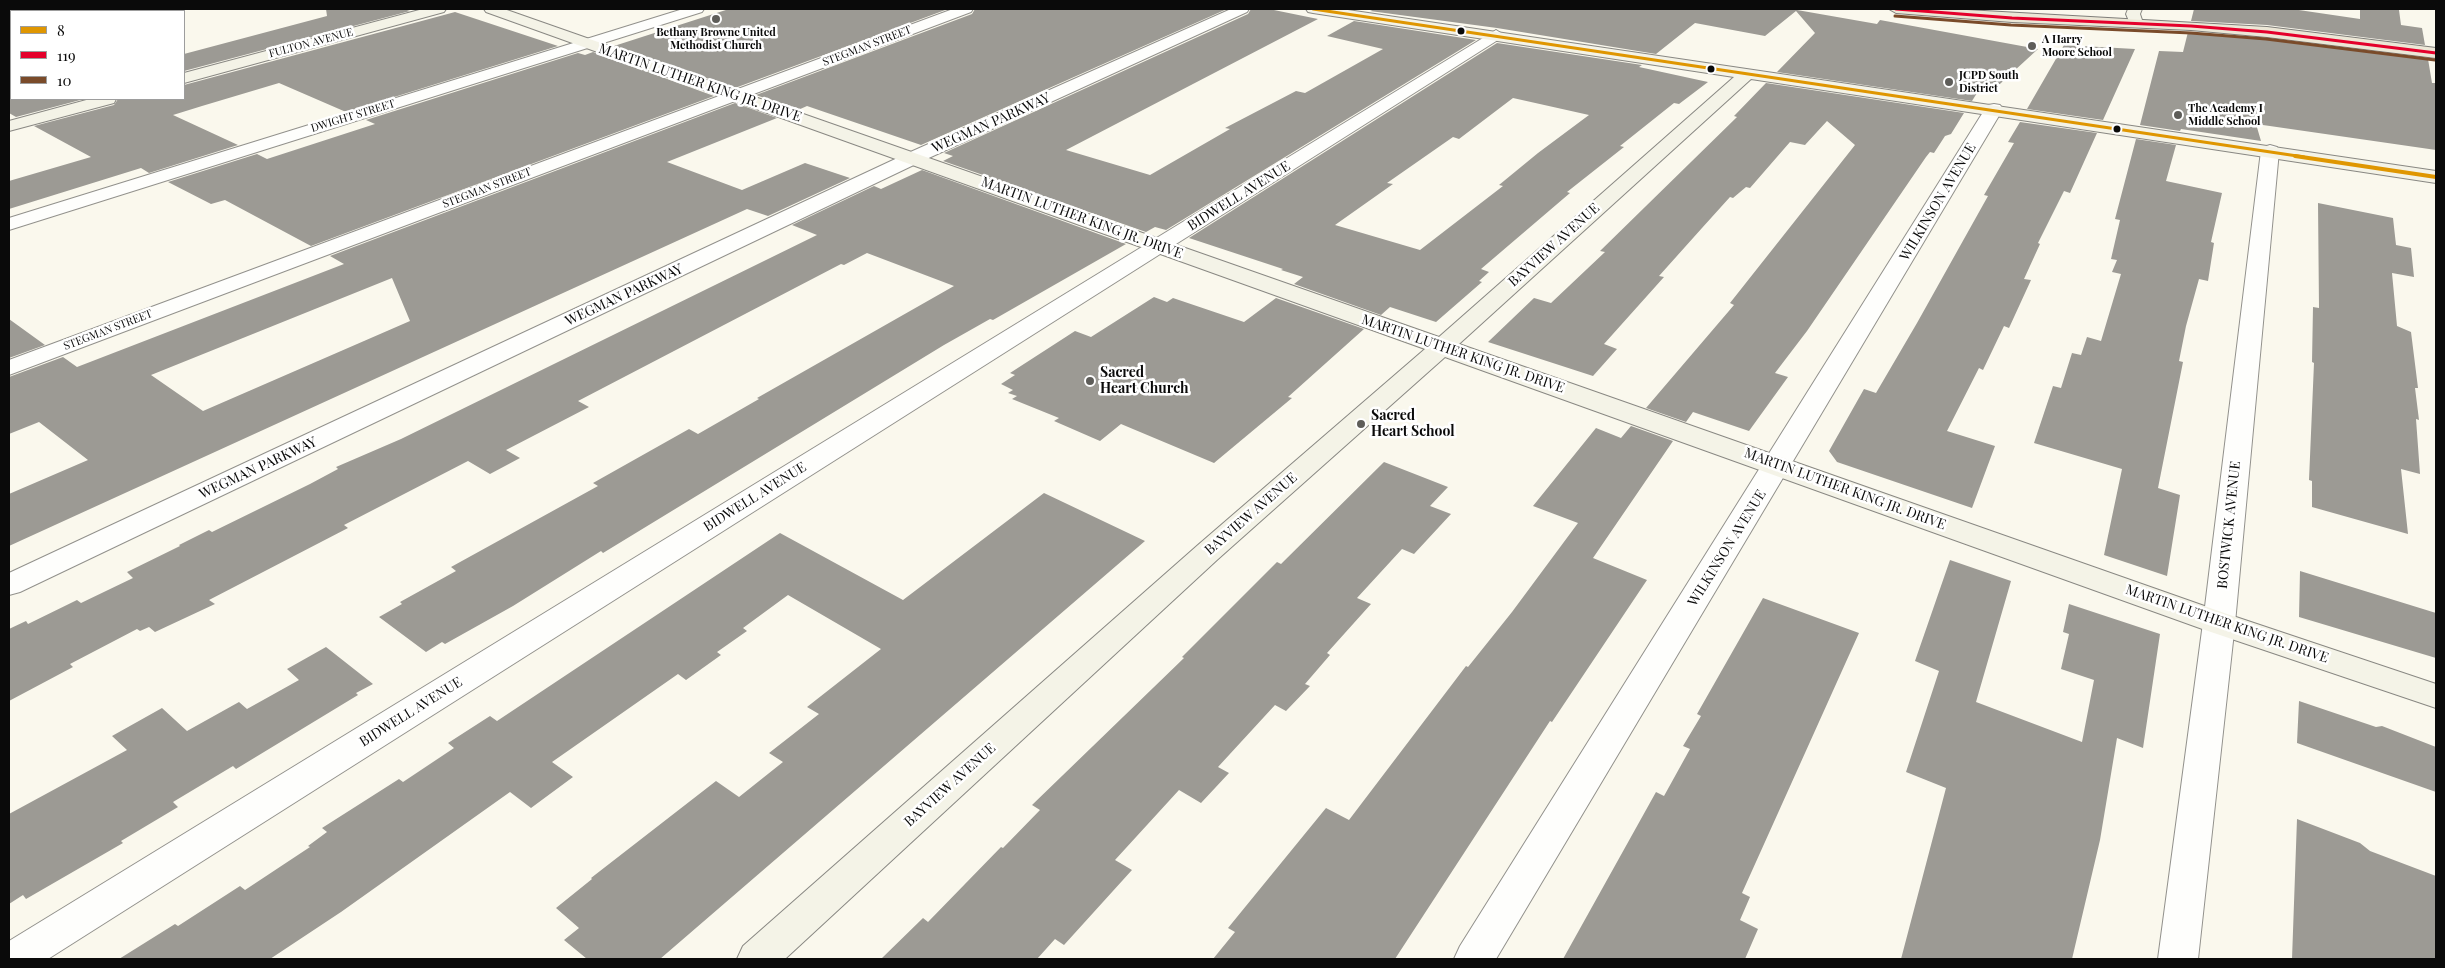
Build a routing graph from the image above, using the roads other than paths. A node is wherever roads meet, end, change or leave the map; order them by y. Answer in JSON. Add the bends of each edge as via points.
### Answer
{"nodes":[{"id":1,"x":439,"y":9,"type":"edge"},
{"id":2,"x":491,"y":9,"type":"edge"},
{"id":3,"x":697,"y":9,"type":"edge"},
{"id":4,"x":966,"y":9,"type":"edge"},
{"id":5,"x":1242,"y":9,"type":"edge"},
{"id":6,"x":1312,"y":9,"type":"edge"},
{"id":7,"x":1896,"y":9,"type":"edge"},
{"id":8,"x":2135,"y":16,"type":"edge"},
{"id":9,"x":1496,"y":35,"type":"junction"},
{"id":10,"x":587,"y":43,"type":"junction"},
{"id":11,"x":2436,"y":54,"type":"edge"},
{"id":12,"x":1748,"y":73,"type":"junction"},
{"id":13,"x":185,"y":78,"type":"edge"},
{"id":14,"x":735,"y":96,"type":"junction"},
{"id":15,"x":104,"y":100,"type":"edge"},
{"id":16,"x":1994,"y":109,"type":"junction"},
{"id":17,"x":9,"y":126,"type":"edge"},
{"id":18,"x":2270,"y":151,"type":"junction"},
{"id":19,"x":913,"y":158,"type":"junction"},
{"id":20,"x":2436,"y":176,"type":"edge"},
{"id":21,"x":9,"y":224,"type":"edge"},
{"id":22,"x":1158,"y":246,"type":"junction"},
{"id":23,"x":1442,"y":347,"type":"junction"},
{"id":24,"x":9,"y":368,"type":"edge"},
{"id":25,"x":1778,"y":465,"type":"junction"},
{"id":26,"x":9,"y":585,"type":"edge"},
{"id":27,"x":2219,"y":623,"type":"junction"},
{"id":28,"x":2436,"y":696,"type":"edge"},
{"id":29,"x":14,"y":959,"type":"edge"},
{"id":30,"x":757,"y":959,"type":"edge"},
{"id":31,"x":1474,"y":959,"type":"edge"},
{"id":32,"x":2178,"y":959,"type":"edge"}],
"edges":[{"from":1,"to":13,"type":"street","name":"FULTON AVENUE"},
{"from":2,"to":10,"type":"street","name":"MARTIN LUTHER KING JR. DRIVE"},
{"from":3,"to":10,"type":"street","name":"DWIGHT STREET"},
{"from":4,"to":14,"type":"street","name":"STEGMAN STREET"},
{"from":5,"to":19,"type":"street","name":"WEGMAN PARKWAY"},
{"from":6,"to":9,"type":"street"},
{"from":7,"to":8,"type":"main road","via":[[2012,18]]},
{"from":8,"to":11,"type":"main road"},
{"from":9,"to":12,"type":"street"},
{"from":9,"to":22,"type":"street","name":"BIDWELL AVENUE"},
{"from":10,"to":14,"type":"street","name":"MARTIN LUTHER KING JR. DRIVE"},
{"from":10,"to":21,"type":"street","name":"DWIGHT STREET"},
{"from":12,"to":16,"type":"street"},
{"from":12,"to":23,"type":"street","name":"BAYVIEW AVENUE"},
{"from":14,"to":19,"type":"street","name":"MARTIN LUTHER KING JR. DRIVE"},
{"from":14,"to":24,"type":"street","name":"STEGMAN STREET"},
{"from":15,"to":17,"type":"street"},
{"from":16,"to":18,"type":"street"},
{"from":16,"to":25,"type":"street","name":"WILKINSON AVENUE"},
{"from":18,"to":20,"type":"street"},
{"from":18,"to":27,"type":"street","name":"BOSTWICK AVENUE"},
{"from":19,"to":22,"type":"street","name":"MARTIN LUTHER KING JR. DRIVE"},
{"from":19,"to":26,"type":"street","name":"WEGMAN PARKWAY"},
{"from":22,"to":23,"type":"street","name":"MARTIN LUTHER KING JR. DRIVE"},
{"from":22,"to":29,"type":"street","name":"BIDWELL AVENUE"},
{"from":23,"to":25,"type":"street","name":"MARTIN LUTHER KING JR. DRIVE"},
{"from":23,"to":30,"type":"street","name":"BAYVIEW AVENUE","via":[[1208,552]]},
{"from":25,"to":27,"type":"street","name":"MARTIN LUTHER KING JR. DRIVE"},
{"from":25,"to":31,"type":"street","name":"WILKINSON AVENUE"},
{"from":27,"to":28,"type":"street","name":"MARTIN LUTHER KING JR. DRIVE"},
{"from":27,"to":32,"type":"street","name":"BOSTWICK AVENUE"}]}
